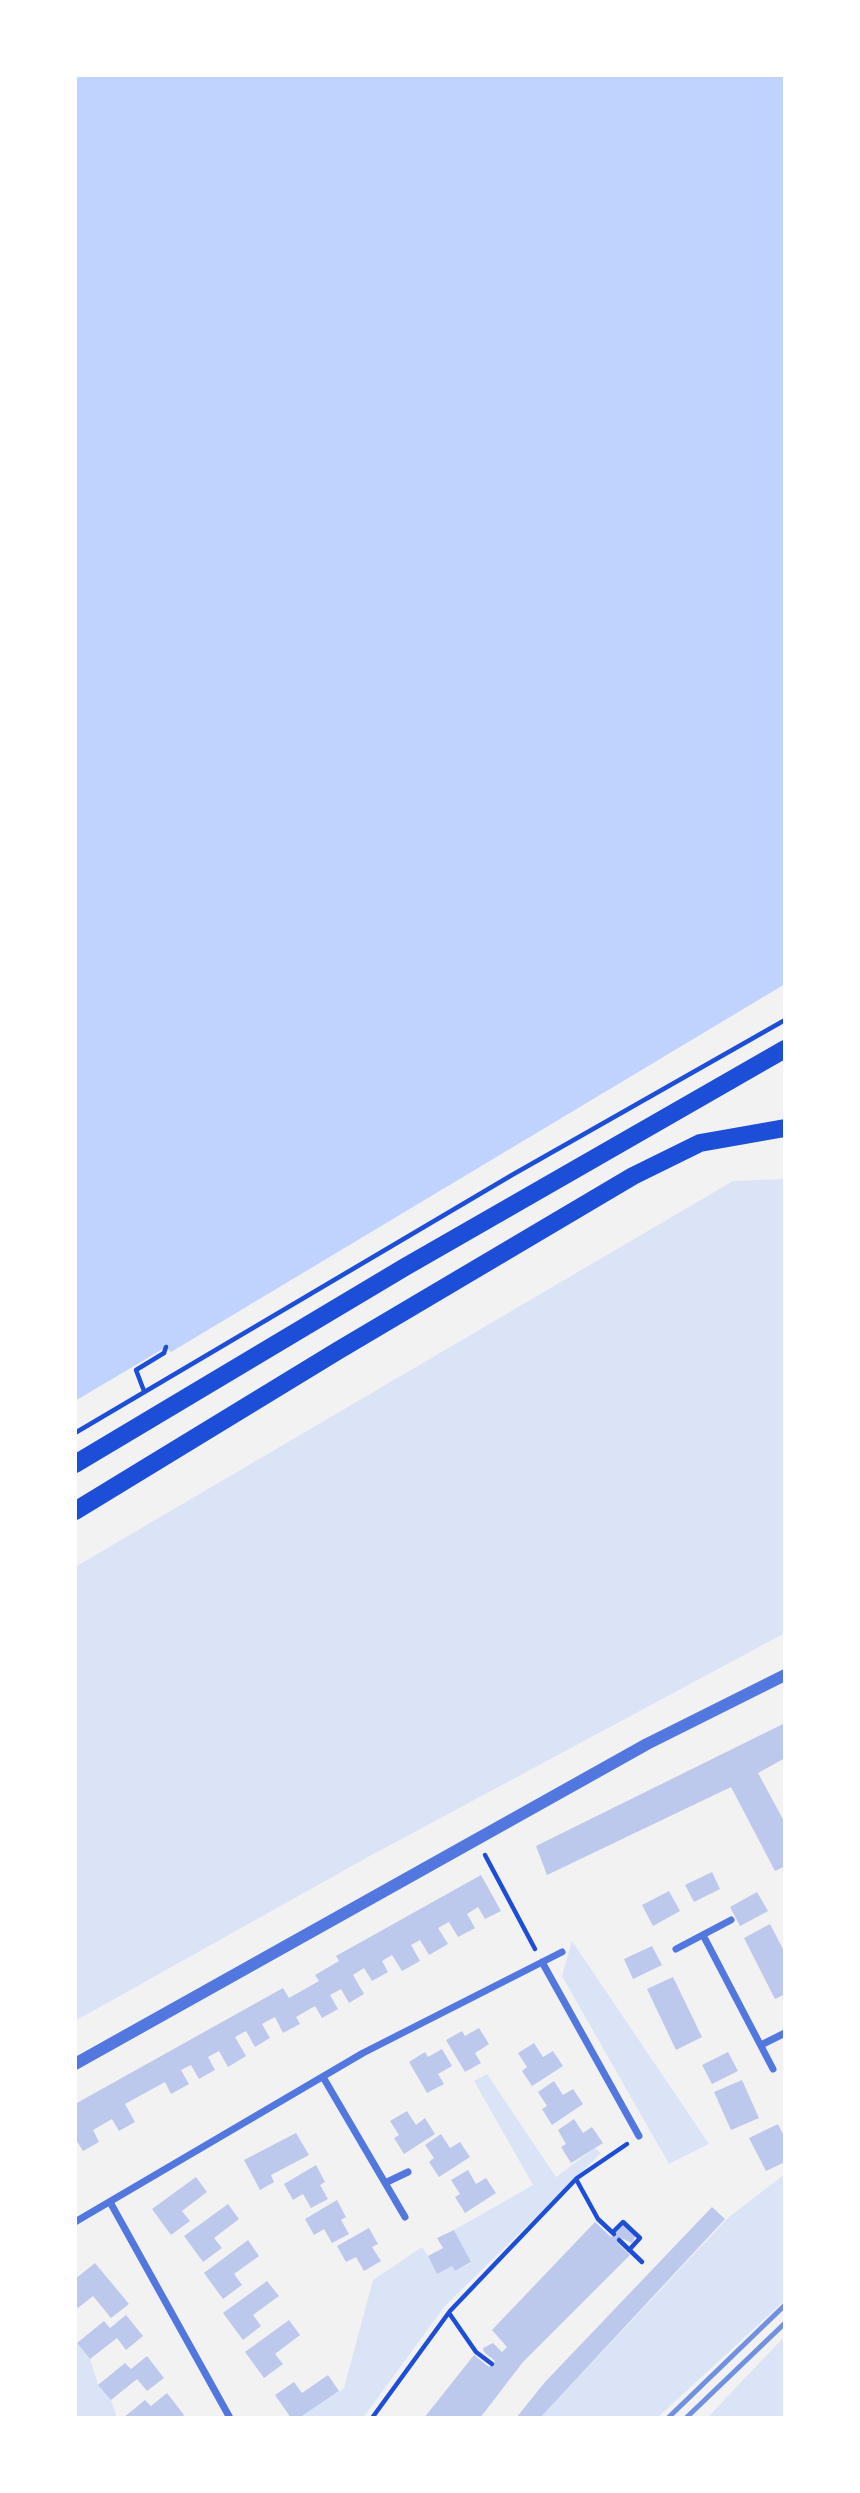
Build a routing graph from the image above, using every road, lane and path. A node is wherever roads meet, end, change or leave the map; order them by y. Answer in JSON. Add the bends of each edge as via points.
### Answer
{"nodes":[{"id":1,"x":785,"y":1020,"type":"edge"},
{"id":2,"x":785,"y":1049,"type":"edge"},
{"id":3,"x":785,"y":1128,"type":"edge"},
{"id":4,"x":166,"y":1347,"type":"dead end"},
{"id":5,"x":144,"y":1391,"type":"junction"},
{"id":6,"x":75,"y":1433,"type":"edge"},
{"id":7,"x":75,"y":1464,"type":"edge"},
{"id":8,"x":75,"y":1511,"type":"edge"},
{"id":9,"x":785,"y":1675,"type":"edge"},
{"id":10,"x":477,"y":1839,"type":"junction"},
{"id":11,"x":731,"y":1920,"type":"dead end"},
{"id":12,"x":703,"y":1935,"type":"junction"},
{"id":13,"x":676,"y":1949,"type":"dead end"},
{"id":14,"x":562,"y":1952,"type":"dead end"},
{"id":15,"x":542,"y":1962,"type":"junction"},
{"id":16,"x":785,"y":2033,"type":"edge"},
{"id":17,"x":761,"y":2045,"type":"junction"},
{"id":18,"x":75,"y":2064,"type":"edge"},
{"id":19,"x":773,"y":2068,"type":"dead end"},
{"id":20,"x":323,"y":2077,"type":"junction"},
{"id":21,"x":639,"y":2136,"type":"joint"},
{"id":22,"x":408,"y":2172,"type":"dead end"},
{"id":23,"x":576,"y":2179,"type":"junction"},
{"id":24,"x":385,"y":2183,"type":"junction"},
{"id":25,"x":110,"y":2202,"type":"junction"},
{"id":26,"x":405,"y":2217,"type":"dead end"},
{"id":27,"x":75,"y":2222,"type":"edge"},
{"id":28,"x":619,"y":2241,"type":"dead end"},
{"id":29,"x":629,"y":2250,"type":"junction"},
{"id":30,"x":642,"y":2262,"type":"dead end"},
{"id":31,"x":449,"y":2312,"type":"junction"},
{"id":32,"x":492,"y":2364,"type":"dead end"},
{"id":33,"x":230,"y":2418,"type":"edge"},
{"id":34,"x":372,"y":2418,"type":"edge"}],
"edges":[{"from":1,"to":5,"type":"path"},
{"from":2,"to":7,"type":"main road"},
{"from":3,"to":8,"type":"main road","via":[[700,1143],[633,1176]]},
{"from":4,"to":5,"type":"path","via":[[164,1353],[136,1370]]},
{"from":5,"to":6,"type":"path"},
{"from":9,"to":10,"type":"street","via":[[647,1744]]},
{"from":10,"to":15,"type":"path"},
{"from":10,"to":18,"type":"street"},
{"from":11,"to":12,"type":"street"},
{"from":12,"to":13,"type":"street"},
{"from":12,"to":17,"type":"street"},
{"from":14,"to":15,"type":"street"},
{"from":15,"to":20,"type":"street"},
{"from":15,"to":21,"type":"street"},
{"from":16,"to":17,"type":"street"},
{"from":17,"to":19,"type":"street"},
{"from":20,"to":24,"type":"street"},
{"from":20,"to":25,"type":"street"},
{"from":21,"to":23,"type":"path"},
{"from":22,"to":24,"type":"street"},
{"from":23,"to":29,"type":"path","via":[[598,2219],[614,2233],[624,2222],[640,2238]]},
{"from":23,"to":31,"type":"path"},
{"from":24,"to":26,"type":"street"},
{"from":25,"to":27,"type":"street"},
{"from":25,"to":33,"type":"street"},
{"from":28,"to":29,"type":"path"},
{"from":29,"to":30,"type":"path"},
{"from":31,"to":32,"type":"path","via":[[476,2351]]},
{"from":31,"to":34,"type":"path"}]}
